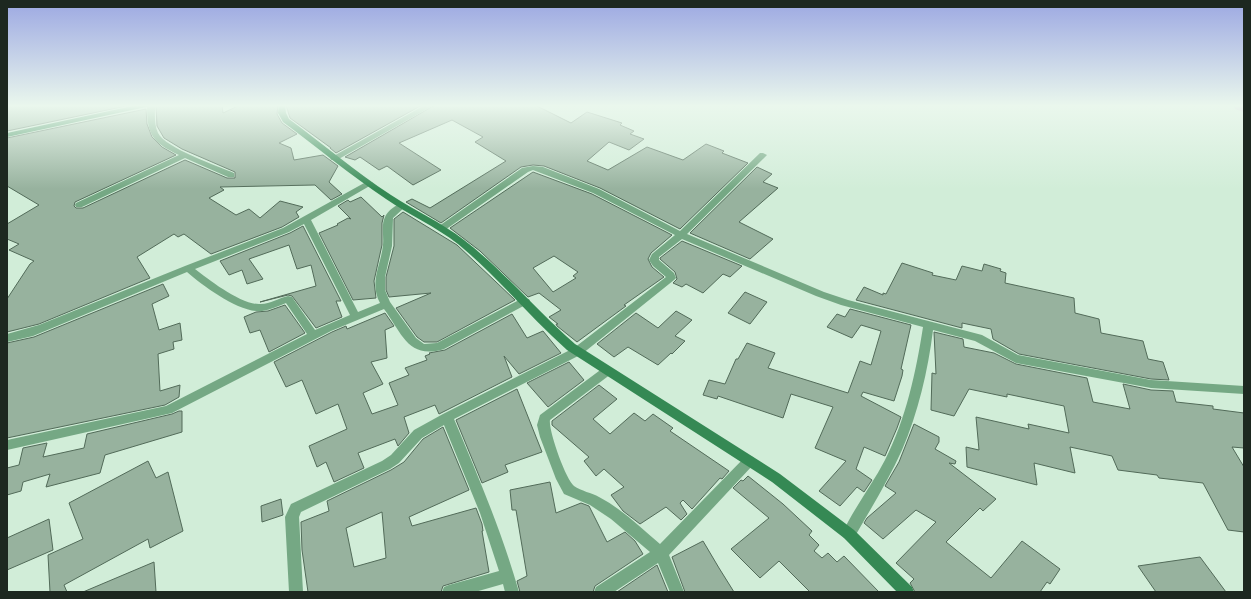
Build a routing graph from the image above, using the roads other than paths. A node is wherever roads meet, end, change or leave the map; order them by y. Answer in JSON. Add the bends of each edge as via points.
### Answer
{"nodes":[{"id":1,"x":156,"y":133,"type":"edge"},
{"id":2,"x":302,"y":133,"type":"edge"},
{"id":3,"x":379,"y":133,"type":"edge"},
{"id":4,"x":763,"y":155,"type":"dead end"},
{"id":5,"x":186,"y":156,"type":"junction"},
{"id":6,"x":334,"y":158,"type":"junction"},
{"id":7,"x":231,"y":175,"type":"dead end"},
{"id":8,"x":369,"y":184,"type":"junction"},
{"id":9,"x":79,"y":205,"type":"dead end"},
{"id":10,"x":402,"y":206,"type":"junction"},
{"id":11,"x":306,"y":220,"type":"junction"},
{"id":12,"x":442,"y":228,"type":"junction"},
{"id":13,"x":681,"y":236,"type":"junction"},
{"id":14,"x":188,"y":268,"type":"junction"},
{"id":15,"x":525,"y":301,"type":"junction"},
{"id":16,"x":385,"y":305,"type":"junction"},
{"id":17,"x":356,"y":317,"type":"junction"},
{"id":18,"x":928,"y":325,"type":"junction"},
{"id":19,"x":314,"y":336,"type":"junction"},
{"id":20,"x":7,"y":338,"type":"edge"},
{"id":21,"x":578,"y":351,"type":"junction"},
{"id":22,"x":607,"y":371,"type":"junction"},
{"id":23,"x":1244,"y":390,"type":"edge"},
{"id":24,"x":447,"y":417,"type":"junction"},
{"id":25,"x":7,"y":445,"type":"edge"},
{"id":26,"x":749,"y":461,"type":"junction"},
{"id":27,"x":849,"y":534,"type":"junction"},
{"id":28,"x":660,"y":553,"type":"junction"},
{"id":29,"x":507,"y":576,"type":"junction"},
{"id":30,"x":296,"y":592,"type":"edge"},
{"id":31,"x":449,"y":592,"type":"edge"},
{"id":32,"x":512,"y":592,"type":"edge"},
{"id":33,"x":601,"y":592,"type":"edge"},
{"id":34,"x":677,"y":592,"type":"edge"},
{"id":35,"x":907,"y":592,"type":"edge"}],
"edges":[{"from":1,"to":5,"type":"street","via":[[157,137]]},
{"from":2,"to":6,"type":"street"},
{"from":3,"to":6,"type":"street"},
{"from":4,"to":13,"type":"street"},
{"from":5,"to":7,"type":"street"},
{"from":5,"to":9,"type":"street"},
{"from":6,"to":8,"type":"street"},
{"from":8,"to":10,"type":"street"},
{"from":8,"to":11,"type":"street"},
{"from":10,"to":12,"type":"street"},
{"from":10,"to":16,"type":"street","via":[[391,214],[387,224],[387,250],[380,275],[380,291]]},
{"from":11,"to":14,"type":"street"},
{"from":11,"to":17,"type":"street"},
{"from":12,"to":13,"type":"street","via":[[525,170],[533,168],[596,191]]},
{"from":12,"to":15,"type":"street","via":[[480,258]]},
{"from":13,"to":18,"type":"street","via":[[820,294]]},
{"from":13,"to":21,"type":"street","via":[[654,258],[656,264],[671,275],[671,278]]},
{"from":14,"to":19,"type":"street","via":[[210,286],[249,307],[262,308],[288,299]]},
{"from":14,"to":20,"type":"street","via":[[42,328]]},
{"from":15,"to":16,"type":"street","via":[[440,346],[429,348],[416,345],[406,337],[396,317]]},
{"from":15,"to":21,"type":"street","via":[[554,332]]},
{"from":16,"to":17,"type":"street"},
{"from":17,"to":19,"type":"street"},
{"from":18,"to":23,"type":"street","via":[[978,338],[1016,359],[1151,384]]},
{"from":18,"to":27,"type":"street","via":[[920,370],[901,438],[886,471]]},
{"from":19,"to":25,"type":"street","via":[[168,410]]},
{"from":21,"to":22,"type":"street"},
{"from":21,"to":24,"type":"street"},
{"from":22,"to":26,"type":"street"},
{"from":22,"to":28,"type":"street","via":[[544,418],[543,425],[562,479],[569,490],[595,501],[616,515]]},
{"from":24,"to":29,"type":"street","via":[[487,513]]},
{"from":24,"to":30,"type":"street","via":[[414,437],[391,462],[296,508],[292,517]]},
{"from":26,"to":27,"type":"street","via":[[776,478]]},
{"from":26,"to":28,"type":"street"},
{"from":27,"to":35,"type":"street"},
{"from":28,"to":33,"type":"street"},
{"from":28,"to":34,"type":"street"},
{"from":29,"to":31,"type":"street"},
{"from":29,"to":32,"type":"street"}]}
